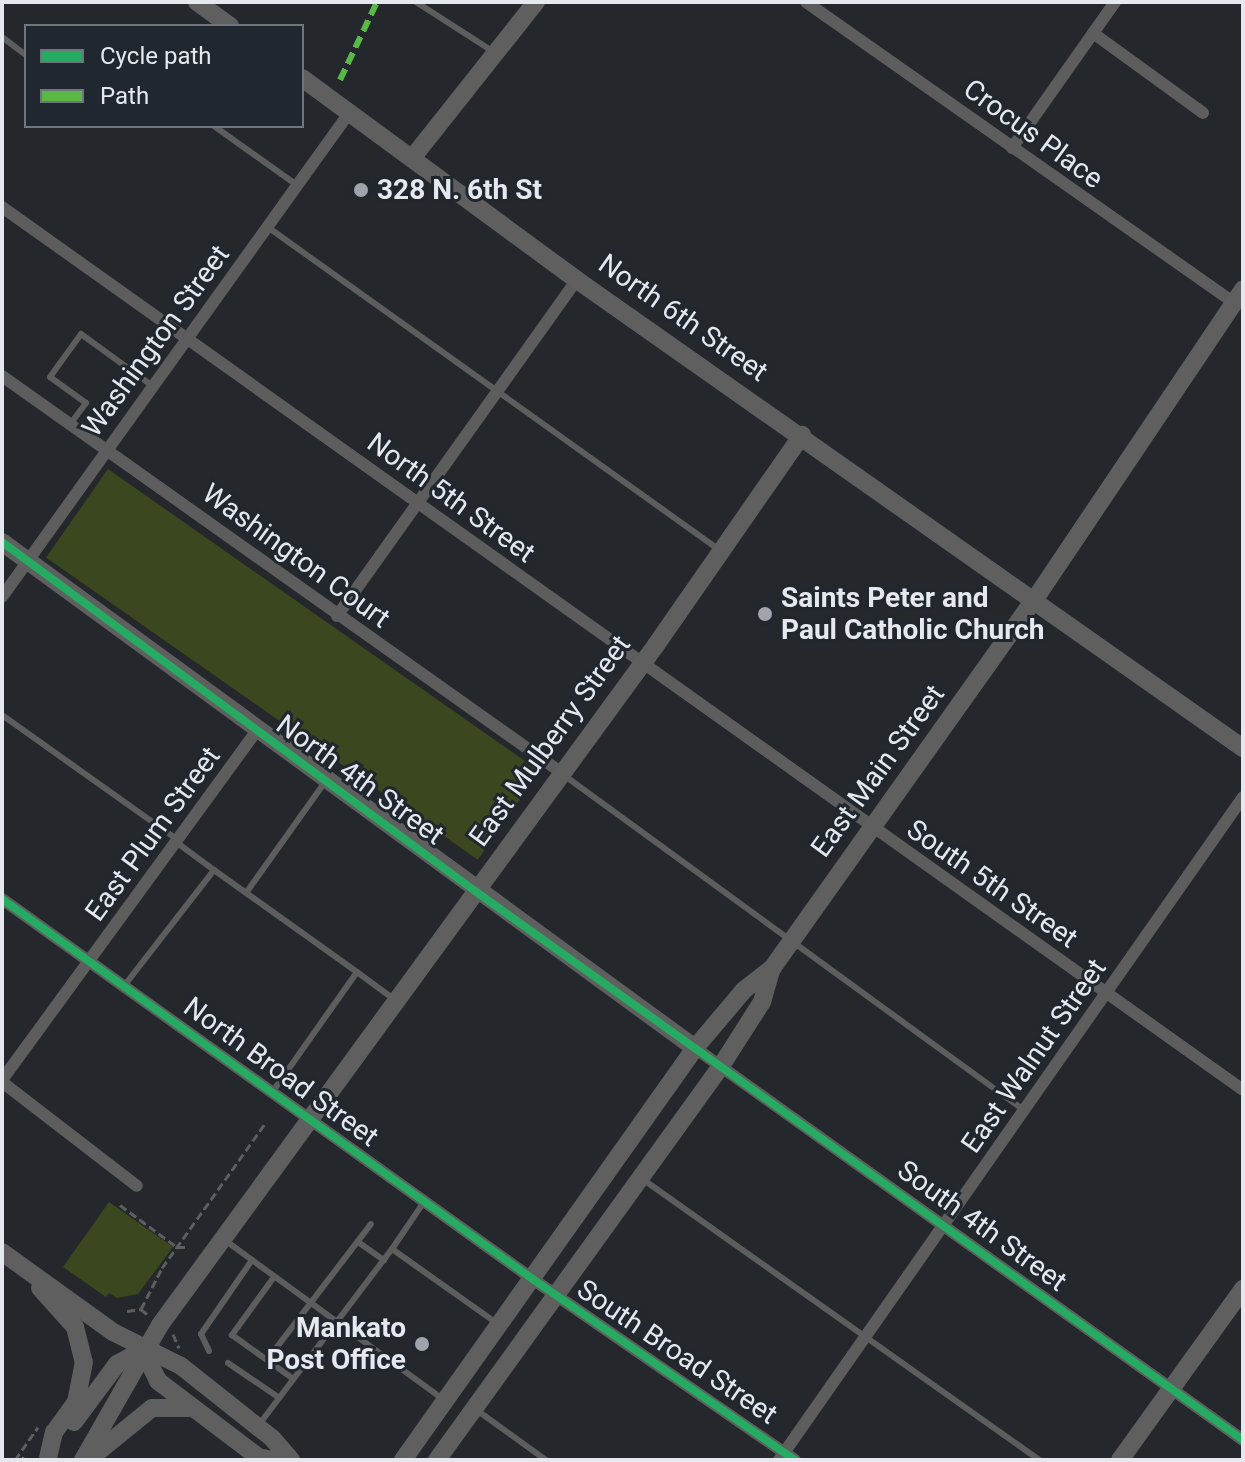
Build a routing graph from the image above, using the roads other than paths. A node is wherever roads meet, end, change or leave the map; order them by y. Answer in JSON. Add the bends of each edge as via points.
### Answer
{"nodes":[{"id":1,"x":197,"y":2,"type":"edge"},
{"id":2,"x":416,"y":2,"type":"edge"},
{"id":3,"x":536,"y":2,"type":"edge"},
{"id":4,"x":806,"y":2,"type":"edge"},
{"id":5,"x":1115,"y":2,"type":"edge"},
{"id":6,"x":227,"y":24,"type":"edge"},
{"id":7,"x":1093,"y":33,"type":"junction"},
{"id":8,"x":2,"y":37,"type":"edge"},
{"id":9,"x":494,"y":52,"type":"junction"},
{"id":10,"x":24,"y":54,"type":"edge"},
{"id":11,"x":304,"y":79,"type":"edge"},
{"id":12,"x":349,"y":113,"type":"junction"},
{"id":13,"x":1203,"y":113,"type":"dead end"},
{"id":14,"x":217,"y":128,"type":"edge"},
{"id":15,"x":1012,"y":148,"type":"junction"},
{"id":16,"x":413,"y":157,"type":"junction"},
{"id":17,"x":298,"y":186,"type":"junction"},
{"id":18,"x":2,"y":207,"type":"edge"},
{"id":19,"x":269,"y":228,"type":"junction"},
{"id":20,"x":577,"y":280,"type":"junction"},
{"id":21,"x":1238,"y":296,"type":"edge"},
{"id":22,"x":189,"y":342,"type":"junction"},
{"id":23,"x":2,"y":376,"type":"edge"},
{"id":24,"x":154,"y":387,"type":"junction"},
{"id":25,"x":495,"y":392,"type":"junction"},
{"id":26,"x":70,"y":424,"type":"junction"},
{"id":27,"x":802,"y":435,"type":"junction"},
{"id":28,"x":106,"y":449,"type":"junction"},
{"id":29,"x":415,"y":501,"type":"junction"},
{"id":30,"x":2,"y":542,"type":"edge"},
{"id":31,"x":721,"y":551,"type":"junction"},
{"id":32,"x":29,"y":561,"type":"junction"},
{"id":33,"x":2,"y":597,"type":"edge"},
{"id":34,"x":1035,"y":599,"type":"junction"},
{"id":35,"x":337,"y":616,"type":"junction"},
{"id":36,"x":642,"y":664,"type":"junction"},
{"id":37,"x":2,"y":715,"type":"edge"},
{"id":38,"x":256,"y":732,"type":"junction"},
{"id":39,"x":1243,"y":748,"type":"edge"},
{"id":40,"x":562,"y":773,"type":"junction"},
{"id":41,"x":325,"y":782,"type":"junction"},
{"id":42,"x":1243,"y":797,"type":"edge"},
{"id":43,"x":871,"y":828,"type":"junction"},
{"id":44,"x":177,"y":841,"type":"junction"},
{"id":45,"x":214,"y":870,"type":"junction"},
{"id":46,"x":475,"y":891,"type":"junction"},
{"id":47,"x":246,"y":893,"type":"junction"},
{"id":48,"x":2,"y":899,"type":"edge"},
{"id":49,"x":790,"y":943,"type":"junction"},
{"id":50,"x":89,"y":963,"type":"junction"},
{"id":51,"x":773,"y":967,"type":"junction"},
{"id":52,"x":357,"y":972,"type":"junction"},
{"id":53,"x":124,"y":986,"type":"junction"},
{"id":54,"x":1108,"y":994,"type":"junction"},
{"id":55,"x":395,"y":1000,"type":"junction"},
{"id":56,"x":695,"y":1048,"type":"junction"},
{"id":57,"x":721,"y":1066,"type":"junction"},
{"id":58,"x":2,"y":1081,"type":"edge"},
{"id":59,"x":1243,"y":1090,"type":"edge"},
{"id":60,"x":271,"y":1094,"type":"junction"},
{"id":61,"x":1025,"y":1111,"type":"junction"},
{"id":62,"x":307,"y":1119,"type":"junction"},
{"id":63,"x":640,"y":1178,"type":"junction"},
{"id":64,"x":137,"y":1186,"type":"dead end"},
{"id":65,"x":424,"y":1202,"type":"junction"},
{"id":66,"x":371,"y":1224,"type":"dead end"},
{"id":67,"x":944,"y":1225,"type":"junction"},
{"id":68,"x":224,"y":1239,"type":"junction"},
{"id":69,"x":358,"y":1242,"type":"junction"},
{"id":70,"x":392,"y":1249,"type":"junction"},
{"id":71,"x":6,"y":1256,"type":"edge"},
{"id":72,"x":252,"y":1260,"type":"junction"},
{"id":73,"x":384,"y":1260,"type":"junction"},
{"id":74,"x":274,"y":1277,"type":"junction"},
{"id":75,"x":534,"y":1280,"type":"junction"},
{"id":76,"x":1243,"y":1289,"type":"edge"},
{"id":77,"x":555,"y":1295,"type":"junction"},
{"id":78,"x":313,"y":1303,"type":"junction"},
{"id":79,"x":336,"y":1321,"type":"junction"},
{"id":80,"x":501,"y":1326,"type":"junction"},
{"id":81,"x":866,"y":1337,"type":"junction"},
{"id":82,"x":143,"y":1350,"type":"junction"},
{"id":83,"x":209,"y":1351,"type":"dead end"},
{"id":84,"x":267,"y":1360,"type":"junction"},
{"id":85,"x":228,"y":1363,"type":"dead end"},
{"id":86,"x":292,"y":1378,"type":"junction"},
{"id":87,"x":1170,"y":1389,"type":"junction"},
{"id":88,"x":278,"y":1397,"type":"junction"},
{"id":89,"x":445,"y":1402,"type":"junction"},
{"id":90,"x":190,"y":1408,"type":"junction"},
{"id":91,"x":474,"y":1408,"type":"junction"},
{"id":92,"x":258,"y":1427,"type":"junction"},
{"id":93,"x":1243,"y":1440,"type":"edge"},
{"id":94,"x":786,"y":1457,"type":"edge"},
{"id":95,"x":47,"y":1459,"type":"edge"},
{"id":96,"x":264,"y":1459,"type":"edge"},
{"id":97,"x":86,"y":1460,"type":"edge"},
{"id":98,"x":291,"y":1460,"type":"edge"},
{"id":99,"x":403,"y":1460,"type":"edge"},
{"id":100,"x":437,"y":1460,"type":"edge"},
{"id":101,"x":546,"y":1460,"type":"edge"},
{"id":102,"x":1040,"y":1460,"type":"edge"},
{"id":103,"x":1120,"y":1460,"type":"edge"}],
"edges":[{"from":1,"to":6,"type":"street"},
{"from":2,"to":9,"type":"lane"},
{"from":3,"to":9,"type":"street"},
{"from":4,"to":15,"type":"street","name":"Crocus Place"},
{"from":5,"to":7,"type":"street"},
{"from":7,"to":13,"type":"street"},
{"from":7,"to":15,"type":"street"},
{"from":8,"to":10,"type":"lane"},
{"from":9,"to":16,"type":"street"},
{"from":11,"to":12,"type":"street","name":"North 6th Street"},
{"from":12,"to":16,"type":"street","name":"North 6th Street"},
{"from":12,"to":17,"type":"street","name":"Washington Street"},
{"from":14,"to":17,"type":"lane"},
{"from":15,"to":21,"type":"street","name":"Crocus Place"},
{"from":16,"to":20,"type":"street","name":"North 6th Street"},
{"from":17,"to":19,"type":"street","name":"Washington Street"},
{"from":18,"to":22,"type":"street","name":"North 5th Street"},
{"from":19,"to":22,"type":"street","name":"Washington Street"},
{"from":19,"to":25,"type":"lane"},
{"from":20,"to":25,"type":"street"},
{"from":20,"to":27,"type":"street","name":"North 6th Street"},
{"from":21,"to":34,"type":"street","name":"East Main Street"},
{"from":22,"to":24,"type":"street","name":"Washington Street"},
{"from":22,"to":29,"type":"street","name":"North 5th Street"},
{"from":23,"to":26,"type":"street","name":"Washington Court"},
{"from":24,"to":26,"type":"lane","via":[[81,334],[50,377],[86,403]]},
{"from":24,"to":28,"type":"street","name":"Washington Street"},
{"from":25,"to":29,"type":"street"},
{"from":25,"to":31,"type":"lane"},
{"from":26,"to":28,"type":"street","name":"Washington Court"},
{"from":27,"to":31,"type":"street","name":"East Mulberry Street"},
{"from":27,"to":34,"type":"street","name":"North 6th Street"},
{"from":28,"to":32,"type":"street","name":"Washington Street"},
{"from":28,"to":35,"type":"street","name":"Washington Court"},
{"from":29,"to":35,"type":"street"},
{"from":29,"to":36,"type":"street","name":"North 5th Street"},
{"from":30,"to":32,"type":"street","name":"North 4th Street"},
{"from":31,"to":36,"type":"street","name":"East Mulberry Street"},
{"from":32,"to":33,"type":"street","name":"Washington Street"},
{"from":32,"to":38,"type":"street","name":"North 4th Street"},
{"from":34,"to":39,"type":"street","name":"North 6th Street"},
{"from":34,"to":43,"type":"street","name":"East Main Street"},
{"from":35,"to":40,"type":"street","name":"Washington Court"},
{"from":36,"to":40,"type":"street","name":"East Mulberry Street"},
{"from":36,"to":43,"type":"street","name":"North 5th Street"},
{"from":37,"to":44,"type":"lane"},
{"from":38,"to":41,"type":"street","name":"North 4th Street"},
{"from":38,"to":44,"type":"street","name":"East Plum Street"},
{"from":40,"to":46,"type":"street","name":"East Mulberry Street"},
{"from":40,"to":49,"type":"lane"},
{"from":41,"to":46,"type":"street","name":"North 4th Street"},
{"from":41,"to":47,"type":"lane"},
{"from":42,"to":54,"type":"street","name":"East Walnut Street"},
{"from":43,"to":49,"type":"street","name":"East Main Street"},
{"from":43,"to":54,"type":"street","name":"South 5th Street"},
{"from":44,"to":45,"type":"lane"},
{"from":44,"to":50,"type":"street","name":"East Plum Street"},
{"from":45,"to":47,"type":"lane"},
{"from":45,"to":53,"type":"lane"},
{"from":46,"to":55,"type":"street","name":"East Mulberry Street"},
{"from":46,"to":56,"type":"street","name":"North 4th Street"},
{"from":47,"to":52,"type":"lane"},
{"from":48,"to":50,"type":"street","name":"North Broad Street"},
{"from":49,"to":51,"type":"street","name":"East Main Street"},
{"from":49,"to":61,"type":"lane"},
{"from":50,"to":53,"type":"street","name":"North Broad Street"},
{"from":50,"to":58,"type":"street","name":"East Plum Street"},
{"from":51,"to":56,"type":"street","name":"East Main Street","via":[[744,990]]},
{"from":51,"to":57,"type":"street","name":"East Main Street","via":[[762,1002]]},
{"from":52,"to":55,"type":"lane"},
{"from":52,"to":60,"type":"lane"},
{"from":53,"to":60,"type":"street","name":"North Broad Street"},
{"from":54,"to":59,"type":"street","name":"South 5th Street"},
{"from":54,"to":61,"type":"street","name":"East Walnut Street"},
{"from":55,"to":62,"type":"street","name":"East Mulberry Street"},
{"from":56,"to":57,"type":"street","name":"South 4th Street"},
{"from":56,"to":75,"type":"street","name":"East Main Street"},
{"from":57,"to":63,"type":"street","name":"East Main Street"},
{"from":57,"to":67,"type":"street","name":"South 4th Street"},
{"from":58,"to":64,"type":"street"},
{"from":60,"to":62,"type":"street","name":"North Broad Street"},
{"from":61,"to":67,"type":"street","name":"East Walnut Street"},
{"from":62,"to":65,"type":"street","name":"North Broad Street"},
{"from":62,"to":68,"type":"street","name":"East Mulberry Street"},
{"from":63,"to":77,"type":"street","name":"East Main Street"},
{"from":63,"to":81,"type":"lane"},
{"from":65,"to":70,"type":"lane"},
{"from":65,"to":75,"type":"street","name":"North Broad Street"},
{"from":66,"to":69,"type":"lane"},
{"from":67,"to":81,"type":"street","name":"East Walnut Street"},
{"from":67,"to":87,"type":"street","name":"South 4th Street"},
{"from":68,"to":72,"type":"lane"},
{"from":68,"to":82,"type":"street","name":"East Mulberry Street"},
{"from":69,"to":73,"type":"lane"},
{"from":69,"to":78,"type":"lane"},
{"from":70,"to":73,"type":"lane"},
{"from":70,"to":80,"type":"lane"},
{"from":71,"to":82,"type":"street"},
{"from":71,"to":95,"type":"street","via":[[75,1327],[84,1362],[76,1402],[54,1432]]},
{"from":72,"to":74,"type":"lane"},
{"from":72,"to":83,"type":"lane","via":[[201,1334]]},
{"from":73,"to":79,"type":"lane"},
{"from":74,"to":78,"type":"lane"},
{"from":74,"to":84,"type":"lane","via":[[232,1335]]},
{"from":75,"to":77,"type":"street","name":"South Broad Street"},
{"from":75,"to":80,"type":"street","name":"East Main Street"},
{"from":76,"to":87,"type":"street"},
{"from":77,"to":91,"type":"street","name":"East Main Street"},
{"from":77,"to":94,"type":"street","name":"South Broad Street"},
{"from":78,"to":79,"type":"lane"},
{"from":78,"to":84,"type":"lane"},
{"from":79,"to":86,"type":"lane"},
{"from":79,"to":89,"type":"lane"},
{"from":80,"to":89,"type":"street","name":"East Main Street"},
{"from":81,"to":94,"type":"street","name":"East Walnut Street"},
{"from":81,"to":102,"type":"lane"},
{"from":82,"to":90,"type":"street","via":[[158,1381]]},
{"from":82,"to":92,"type":"street","via":[[173,1361]]},
{"from":82,"to":95,"type":"street","via":[[117,1364]]},
{"from":82,"to":97,"type":"street","via":[[139,1370]]},
{"from":84,"to":86,"type":"lane"},
{"from":85,"to":88,"type":"lane"},
{"from":86,"to":88,"type":"lane"},
{"from":87,"to":93,"type":"street","name":"South 4th Street"},
{"from":87,"to":103,"type":"street"},
{"from":88,"to":92,"type":"lane"},
{"from":89,"to":99,"type":"street","name":"East Main Street"},
{"from":90,"to":96,"type":"street"},
{"from":90,"to":97,"type":"street","via":[[152,1408]]},
{"from":91,"to":100,"type":"street","name":"East Main Street"},
{"from":91,"to":101,"type":"lane"},
{"from":92,"to":98,"type":"street"}]}
